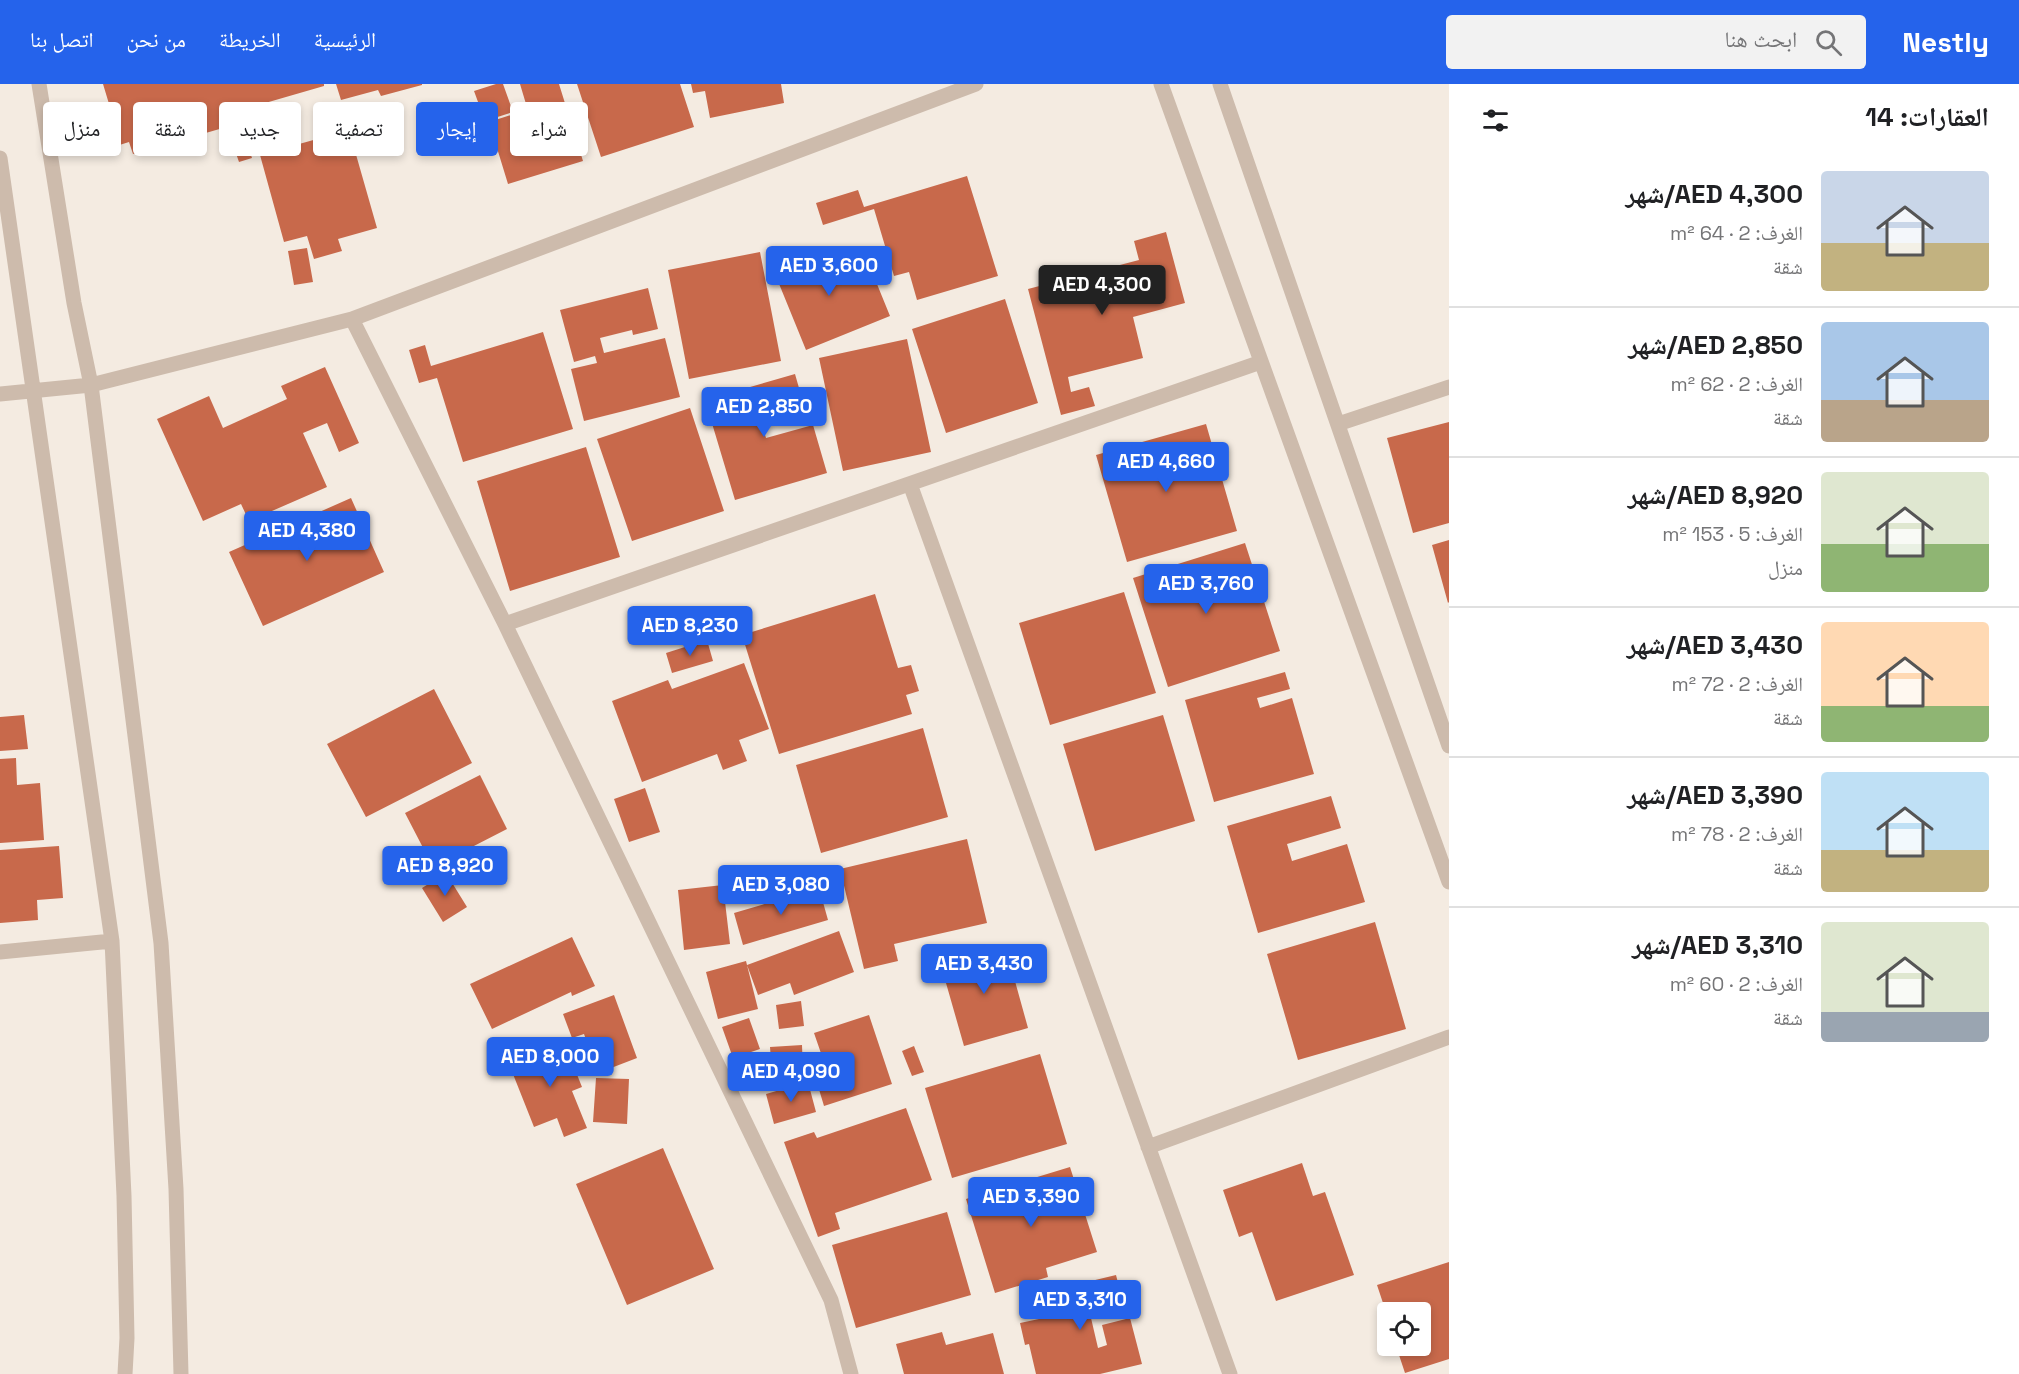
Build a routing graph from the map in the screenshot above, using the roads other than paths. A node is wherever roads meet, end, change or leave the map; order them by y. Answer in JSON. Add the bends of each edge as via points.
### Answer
{"nodes":[{"id":1,"x":39,"y":84,"type":"edge"},
{"id":2,"x":976,"y":84,"type":"edge"},
{"id":3,"x":1161,"y":84,"type":"edge"},
{"id":4,"x":1220,"y":84,"type":"edge"},
{"id":5,"x":0,"y":158,"type":"edge"},
{"id":6,"x":352,"y":319,"type":"junction"},
{"id":7,"x":1262,"y":362,"type":"junction"},
{"id":8,"x":91,"y":385,"type":"junction"},
{"id":9,"x":1449,"y":387,"type":"edge"},
{"id":10,"x":34,"y":389,"type":"junction"},
{"id":11,"x":0,"y":394,"type":"edge"},
{"id":12,"x":1338,"y":424,"type":"junction"},
{"id":13,"x":910,"y":484,"type":"junction"},
{"id":14,"x":505,"y":624,"type":"junction"},
{"id":15,"x":1449,"y":746,"type":"edge"},
{"id":16,"x":1449,"y":882,"type":"edge"},
{"id":17,"x":112,"y":941,"type":"junction"},
{"id":18,"x":0,"y":952,"type":"edge"},
{"id":19,"x":1449,"y":1037,"type":"edge"},
{"id":20,"x":1148,"y":1147,"type":"junction"},
{"id":21,"x":125,"y":1374,"type":"edge"},
{"id":22,"x":181,"y":1374,"type":"edge"},
{"id":23,"x":851,"y":1374,"type":"edge"},
{"id":24,"x":1230,"y":1374,"type":"edge"}],
"edges":[{"from":1,"to":8,"type":"street"},
{"from":2,"to":6,"type":"street"},
{"from":3,"to":7,"type":"street"},
{"from":4,"to":12,"type":"street"},
{"from":5,"to":10,"type":"street"},
{"from":6,"to":8,"type":"street"},
{"from":6,"to":14,"type":"street"},
{"from":7,"to":13,"type":"street"},
{"from":7,"to":16,"type":"street"},
{"from":8,"to":10,"type":"street"},
{"from":8,"to":22,"type":"street","via":[[161,943],[176,1189]]},
{"from":9,"to":12,"type":"street"},
{"from":10,"to":11,"type":"street"},
{"from":10,"to":17,"type":"street"},
{"from":12,"to":15,"type":"street"},
{"from":13,"to":14,"type":"street"},
{"from":13,"to":20,"type":"street"},
{"from":14,"to":23,"type":"street","via":[[831,1300]]},
{"from":17,"to":18,"type":"street"},
{"from":17,"to":21,"type":"street","via":[[124,1196]]},
{"from":19,"to":20,"type":"street"},
{"from":20,"to":24,"type":"street"}]}
